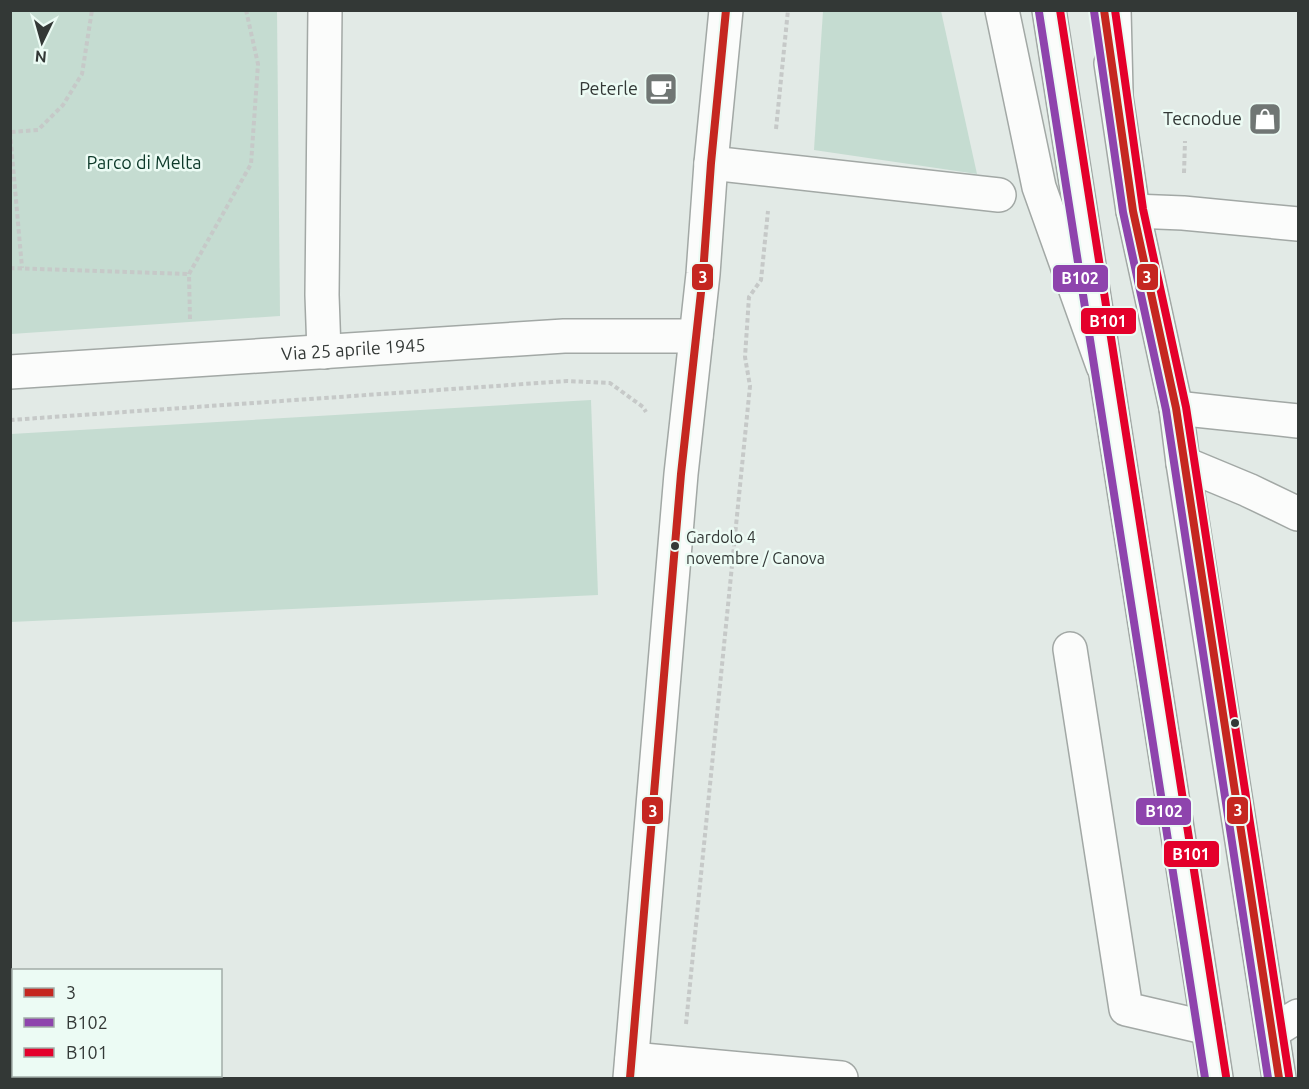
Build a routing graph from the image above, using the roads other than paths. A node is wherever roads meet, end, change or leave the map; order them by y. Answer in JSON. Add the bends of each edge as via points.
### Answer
{"nodes":[{"id":1,"x":326,"y":10,"type":"edge"},
{"id":2,"x":726,"y":10,"type":"edge"},
{"id":3,"x":1002,"y":10,"type":"edge"},
{"id":4,"x":1049,"y":10,"type":"edge"},
{"id":5,"x":1104,"y":10,"type":"edge"},
{"id":6,"x":1114,"y":10,"type":"edge"},
{"id":7,"x":1116,"y":93,"type":"junction"},
{"id":8,"x":711,"y":163,"type":"junction"},
{"id":9,"x":999,"y":195,"type":"dead end"},
{"id":10,"x":1133,"y":211,"type":"junction"},
{"id":11,"x":1299,"y":224,"type":"edge"},
{"id":12,"x":696,"y":336,"type":"junction"},
{"id":13,"x":324,"y":351,"type":"junction"},
{"id":14,"x":1103,"y":366,"type":"junction"},
{"id":15,"x":10,"y":372,"type":"edge"},
{"id":16,"x":1176,"y":408,"type":"junction"},
{"id":17,"x":1299,"y":421,"type":"edge"},
{"id":18,"x":1183,"y":463,"type":"junction"},
{"id":19,"x":1299,"y":514,"type":"edge"},
{"id":20,"x":1070,"y":649,"type":"dead end"},
{"id":21,"x":1285,"y":1024,"type":"edge"},
{"id":22,"x":1208,"y":1028,"type":"junction"},
{"id":23,"x":631,"y":1069,"type":"edge"},
{"id":24,"x":841,"y":1078,"type":"edge"},
{"id":25,"x":1216,"y":1078,"type":"edge"},
{"id":26,"x":1279,"y":1078,"type":"edge"}],
"edges":[{"from":1,"to":13,"type":"main road"},
{"from":2,"to":8,"type":"main road"},
{"from":3,"to":14,"type":"main road","via":[[1039,187]]},
{"from":4,"to":14,"type":"main road"},
{"from":5,"to":7,"type":"main road"},
{"from":6,"to":7,"type":"main road"},
{"from":7,"to":10,"type":"main road"},
{"from":8,"to":9,"type":"main road"},
{"from":8,"to":12,"type":"main road"},
{"from":10,"to":11,"type":"main road"},
{"from":10,"to":16,"type":"main road"},
{"from":12,"to":13,"type":"main road","name":"Via 25 aprile 1945","via":[[564,336]]},
{"from":12,"to":23,"type":"main road"},
{"from":13,"to":15,"type":"main road","name":"Via 25 aprile 1945"},
{"from":14,"to":22,"type":"main road"},
{"from":16,"to":17,"type":"main road"},
{"from":16,"to":18,"type":"main road"},
{"from":18,"to":19,"type":"main road"},
{"from":18,"to":21,"type":"main road"},
{"from":20,"to":22,"type":"main road","via":[[1126,1009]]},
{"from":21,"to":26,"type":"main road"},
{"from":22,"to":25,"type":"main road"},
{"from":23,"to":24,"type":"main road","via":[[682,1065]]}]}
